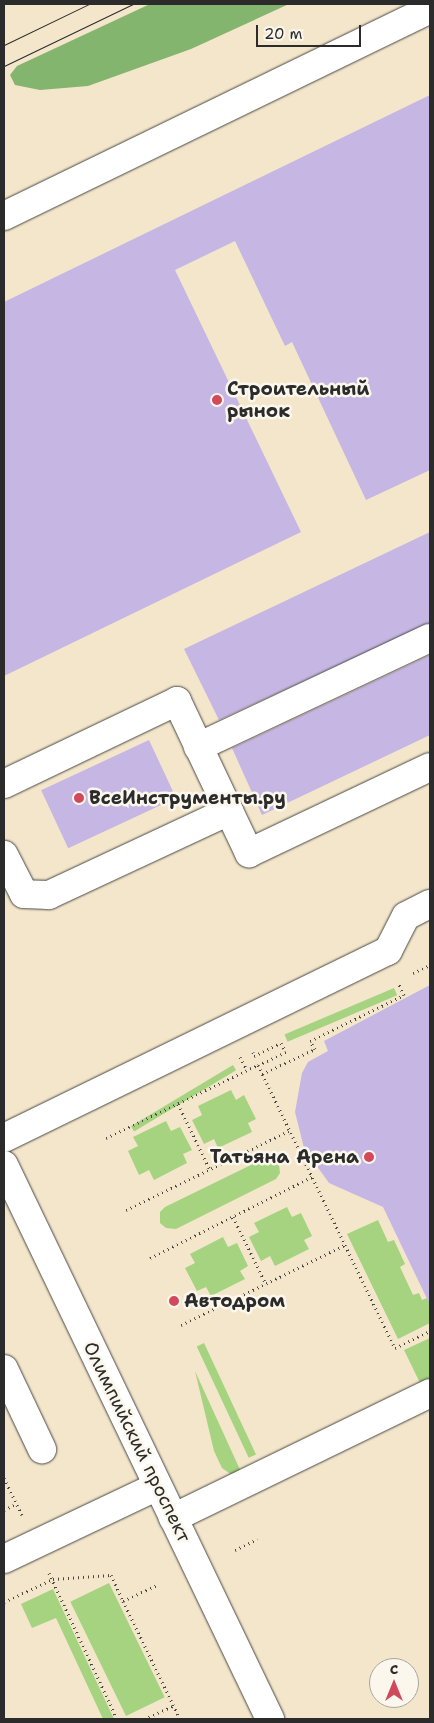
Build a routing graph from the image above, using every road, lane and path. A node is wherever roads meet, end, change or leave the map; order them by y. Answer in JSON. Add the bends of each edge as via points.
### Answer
{"nodes":[{"id":1,"x":428,"y":10,"type":"dead end"},
{"id":2,"x":4,"y":216,"type":"edge"},
{"id":3,"x":430,"y":638,"type":"edge"},
{"id":4,"x":198,"y":747,"type":"junction"},
{"id":5,"x":430,"y":767,"type":"edge"},
{"id":6,"x":4,"y":784,"type":"edge"},
{"id":7,"x":229,"y":811,"type":"junction"},
{"id":8,"x":4,"y":855,"type":"edge"},
{"id":9,"x":430,"y":904,"type":"edge"},
{"id":10,"x":397,"y":980,"type":"dead end"},
{"id":11,"x":252,"y":1051,"type":"dead end"},
{"id":12,"x":240,"y":1056,"type":"dead end"},
{"id":13,"x":258,"y":1065,"type":"junction"},
{"id":14,"x":247,"y":1070,"type":"junction"},
{"id":15,"x":262,"y":1074,"type":"junction"},
{"id":16,"x":178,"y":1104,"type":"junction"},
{"id":17,"x":289,"y":1131,"type":"junction"},
{"id":18,"x":4,"y":1138,"type":"edge"},
{"id":19,"x":106,"y":1138,"type":"dead end"},
{"id":20,"x":4,"y":1164,"type":"edge"},
{"id":21,"x":210,"y":1170,"type":"junction"},
{"id":22,"x":312,"y":1178,"type":"junction"},
{"id":23,"x":126,"y":1210,"type":"dead end"},
{"id":24,"x":233,"y":1217,"type":"junction"},
{"id":25,"x":345,"y":1246,"type":"junction"},
{"id":26,"x":150,"y":1258,"type":"dead end"},
{"id":27,"x":266,"y":1284,"type":"junction"},
{"id":28,"x":181,"y":1325,"type":"dead end"},
{"id":29,"x":430,"y":1331,"type":"edge"},
{"id":30,"x":4,"y":1369,"type":"edge"},
{"id":31,"x":430,"y":1393,"type":"edge"},
{"id":32,"x":42,"y":1449,"type":"dead end"},
{"id":33,"x":4,"y":1478,"type":"edge"},
{"id":34,"x":158,"y":1486,"type":"junction"},
{"id":35,"x":16,"y":1504,"type":"junction"},
{"id":36,"x":4,"y":1510,"type":"edge"},
{"id":37,"x":174,"y":1518,"type":"junction"},
{"id":38,"x":258,"y":1539,"type":"dead end"},
{"id":39,"x":36,"y":1544,"type":"junction"},
{"id":40,"x":235,"y":1550,"type":"dead end"},
{"id":41,"x":4,"y":1559,"type":"edge"},
{"id":42,"x":53,"y":1579,"type":"junction"},
{"id":43,"x":158,"y":1585,"type":"dead end"},
{"id":44,"x":4,"y":1602,"type":"edge"},
{"id":45,"x":124,"y":1602,"type":"junction"},
{"id":46,"x":173,"y":1706,"type":"junction"},
{"id":47,"x":117,"y":1719,"type":"edge"},
{"id":48,"x":144,"y":1719,"type":"edge"},
{"id":49,"x":180,"y":1719,"type":"edge"},
{"id":50,"x":270,"y":1719,"type":"edge"}],
"edges":[{"from":1,"to":2,"type":"street"},
{"from":3,"to":4,"type":"street"},
{"from":4,"to":6,"type":"street","via":[[176,701]]},
{"from":4,"to":7,"type":"street"},
{"from":5,"to":7,"type":"street","via":[[249,853]]},
{"from":7,"to":8,"type":"street","via":[[49,895],[24,894]]},
{"from":9,"to":18,"type":"street","via":[[406,916],[388,951]]},
{"from":10,"to":15,"type":"path","via":[[404,995],[310,1041],[315,1050]]},
{"from":11,"to":13,"type":"path","via":[[254,1056],[281,1043],[286,1052]]},
{"from":12,"to":14,"type":"path"},
{"from":13,"to":14,"type":"path"},
{"from":13,"to":15,"type":"path"},
{"from":14,"to":16,"type":"path"},
{"from":15,"to":17,"type":"path"},
{"from":16,"to":19,"type":"path"},
{"from":16,"to":21,"type":"path"},
{"from":17,"to":21,"type":"path"},
{"from":17,"to":22,"type":"path"},
{"from":20,"to":34,"type":"street","name":"Олимпийский проспект"},
{"from":21,"to":23,"type":"path"},
{"from":22,"to":24,"type":"path"},
{"from":22,"to":25,"type":"path"},
{"from":24,"to":26,"type":"path"},
{"from":24,"to":27,"type":"path"},
{"from":25,"to":27,"type":"path"},
{"from":25,"to":29,"type":"path","via":[[395,1348]]},
{"from":27,"to":28,"type":"path"},
{"from":30,"to":32,"type":"street"},
{"from":31,"to":37,"type":"street"},
{"from":33,"to":35,"type":"path"},
{"from":34,"to":37,"type":"street","name":"Олимпийский проспект"},
{"from":34,"to":39,"type":"street"},
{"from":35,"to":36,"type":"path"},
{"from":35,"to":39,"type":"path"},
{"from":37,"to":50,"type":"street","name":"Олимпийский проспект"},
{"from":38,"to":40,"type":"path"},
{"from":39,"to":41,"type":"street"},
{"from":39,"to":42,"type":"path"},
{"from":42,"to":44,"type":"path"},
{"from":42,"to":45,"type":"path","via":[[111,1575]]},
{"from":42,"to":47,"type":"path"},
{"from":43,"to":45,"type":"path"},
{"from":45,"to":46,"type":"path"},
{"from":46,"to":48,"type":"path"},
{"from":46,"to":49,"type":"path"}]}
